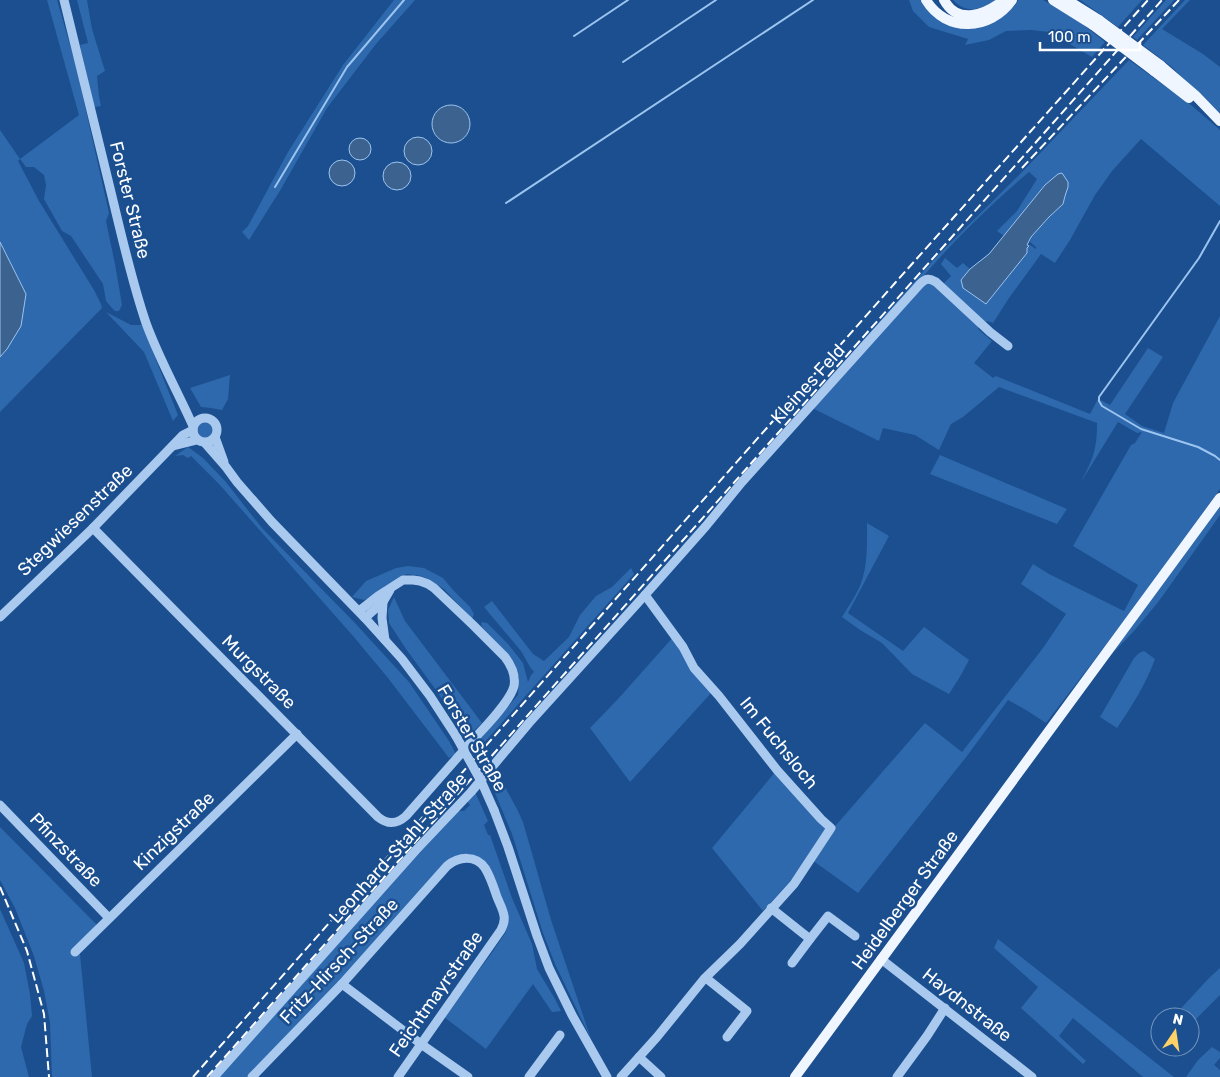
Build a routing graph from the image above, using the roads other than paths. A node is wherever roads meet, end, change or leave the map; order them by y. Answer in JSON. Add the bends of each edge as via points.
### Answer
{"nodes":[{"id":1,"x":64,"y":0,"type":"edge"},
{"id":2,"x":926,"y":0,"type":"edge"},
{"id":3,"x":944,"y":0,"type":"edge"},
{"id":4,"x":1004,"y":0,"type":"edge"},
{"id":5,"x":1012,"y":0,"type":"edge"},
{"id":6,"x":1053,"y":0,"type":"edge"},
{"id":7,"x":1067,"y":0,"type":"edge"},
{"id":8,"x":1075,"y":0,"type":"edge"},
{"id":9,"x":1086,"y":12,"type":"junction"},
{"id":10,"x":1096,"y":23,"type":"junction"},
{"id":11,"x":1216,"y":118,"type":"edge"},
{"id":12,"x":1008,"y":346,"type":"dead end"},
{"id":13,"x":182,"y":401,"type":"junction"},
{"id":14,"x":202,"y":418,"type":"junction"},
{"id":15,"x":193,"y":428,"type":"junction"},
{"id":16,"x":215,"y":437,"type":"junction"},
{"id":17,"x":201,"y":441,"type":"junction"},
{"id":18,"x":173,"y":446,"type":"junction"},
{"id":19,"x":226,"y":467,"type":"junction"},
{"id":20,"x":1220,"y":498,"type":"edge"},
{"id":21,"x":93,"y":528,"type":"junction"},
{"id":22,"x":391,"y":589,"type":"junction"},
{"id":23,"x":645,"y":595,"type":"junction"},
{"id":24,"x":383,"y":602,"type":"junction"},
{"id":25,"x":362,"y":615,"type":"junction"},
{"id":26,"x":0,"y":617,"type":"edge"},
{"id":27,"x":385,"y":640,"type":"junction"},
{"id":28,"x":297,"y":734,"type":"junction"},
{"id":29,"x":0,"y":806,"type":"edge"},
{"id":30,"x":771,"y":908,"type":"junction"},
{"id":31,"x":110,"y":918,"type":"junction"},
{"id":32,"x":501,"y":930,"type":"joint"},
{"id":33,"x":855,"y":936,"type":"dead end"},
{"id":34,"x":810,"y":939,"type":"junction"},
{"id":35,"x":74,"y":952,"type":"dead end"},
{"id":36,"x":881,"y":959,"type":"junction"},
{"id":37,"x":792,"y":963,"type":"dead end"},
{"id":38,"x":706,"y":978,"type":"junction"},
{"id":39,"x":342,"y":984,"type":"junction"},
{"id":40,"x":945,"y":1008,"type":"junction"},
{"id":41,"x":560,"y":1035,"type":"dead end"},
{"id":42,"x":726,"y":1037,"type":"dead end"},
{"id":43,"x":421,"y":1044,"type":"junction"},
{"id":44,"x":639,"y":1057,"type":"junction"},
{"id":45,"x":1031,"y":1076,"type":"edge"},
{"id":46,"x":214,"y":1077,"type":"edge"},
{"id":47,"x":252,"y":1077,"type":"edge"},
{"id":48,"x":398,"y":1077,"type":"edge"},
{"id":49,"x":468,"y":1077,"type":"edge"},
{"id":50,"x":529,"y":1077,"type":"edge"},
{"id":51,"x":606,"y":1077,"type":"edge"},
{"id":52,"x":621,"y":1077,"type":"edge"},
{"id":53,"x":661,"y":1077,"type":"edge"},
{"id":54,"x":795,"y":1077,"type":"edge"},
{"id":55,"x":897,"y":1077,"type":"edge"}],
"edges":[{"from":1,"to":13,"type":"street","name":"Forster Straße","via":[[139,299],[153,341]]},
{"from":2,"to":5,"type":"main road","via":[[942,18],[969,25],[994,16]]},
{"from":3,"to":4,"type":"main road","via":[[956,13],[971,16]]},
{"from":6,"to":10,"type":"main road"},
{"from":7,"to":9,"type":"main road"},
{"from":8,"to":9,"type":"main road"},
{"from":9,"to":10,"type":"main road"},
{"from":10,"to":11,"type":"main road","bridge":true,"via":[[1194,95]]},
{"from":12,"to":23,"type":"street","name":"Kleines Feld","via":[[936,282],[925,279]]},
{"from":13,"to":14,"type":"street","name":"Forster Straße"},
{"from":13,"to":15,"type":"street","name":"Forster Straße"},
{"from":14,"to":15,"type":"street"},
{"from":14,"to":16,"type":"street","via":[[212,420],[216,425]]},
{"from":15,"to":17,"type":"street","via":[[194,437]]},
{"from":15,"to":18,"type":"street","name":"Stegwiesenstraße"},
{"from":16,"to":17,"type":"street","via":[[209,442]]},
{"from":16,"to":19,"type":"street","name":"Forster Straße"},
{"from":17,"to":18,"type":"street"},
{"from":17,"to":19,"type":"street","name":"Forster Straße"},
{"from":18,"to":21,"type":"street","name":"Stegwiesenstraße"},
{"from":19,"to":25,"type":"street","name":"Forster Straße","via":[[272,522]]},
{"from":20,"to":36,"type":"main road","name":"Heidelberger Straße"},
{"from":21,"to":26,"type":"street","name":"Stegwiesenstraße"},
{"from":21,"to":28,"type":"street","name":"Murgstraße"},
{"from":22,"to":24,"type":"street"},
{"from":22,"to":25,"type":"street","via":[[378,596]]},
{"from":22,"to":28,"type":"street","name":"Murgstraße","via":[[403,580],[428,584],[505,657],[514,674],[511,695],[406,816],[396,822],[383,821]]},
{"from":23,"to":30,"type":"street","name":"Im Fuchsloch","via":[[683,647],[694,668],[777,770],[831,828],[794,884]]},
{"from":23,"to":46,"type":"street","name":"Leonhard-Stahl-Straße"},
{"from":24,"to":25,"type":"street"},
{"from":24,"to":27,"type":"street"},
{"from":25,"to":27,"type":"street","name":"Forster Straße"},
{"from":27,"to":51,"type":"street","name":"Forster Straße","bridge":true,"via":[[430,696],[482,783],[508,847],[546,960],[565,1004]]},
{"from":28,"to":31,"type":"street","name":"Kinzigstraße"},
{"from":29,"to":31,"type":"street","name":"Pfinzstraße"},
{"from":30,"to":34,"type":"street"},
{"from":30,"to":38,"type":"street","name":"Im Fuchsloch"},
{"from":31,"to":35,"type":"street","name":"Kinzigstraße"},
{"from":32,"to":39,"type":"street","name":"Fritz-Hirsch-Straße","via":[[504,916],[483,866],[475,860],[456,860]]},
{"from":32,"to":43,"type":"street","name":"Feichtmayrstraße"},
{"from":33,"to":34,"type":"street","via":[[828,916]]},
{"from":34,"to":37,"type":"street"},
{"from":36,"to":40,"type":"street","name":"Haydnstraße"},
{"from":36,"to":54,"type":"main road","name":"Heidelberger Straße"},
{"from":38,"to":42,"type":"street","via":[[747,1011]]},
{"from":38,"to":44,"type":"street","name":"Im Fuchsloch"},
{"from":39,"to":43,"type":"street"},
{"from":39,"to":47,"type":"street","name":"Fritz-Hirsch-Straße"},
{"from":40,"to":45,"type":"street","name":"Haydnstraße"},
{"from":40,"to":55,"type":"street"},
{"from":41,"to":50,"type":"street"},
{"from":43,"to":48,"type":"street","name":"Feichtmayrstraße"},
{"from":43,"to":49,"type":"street"},
{"from":44,"to":52,"type":"street","name":"Im Fuchsloch"},
{"from":44,"to":53,"type":"street"}]}
